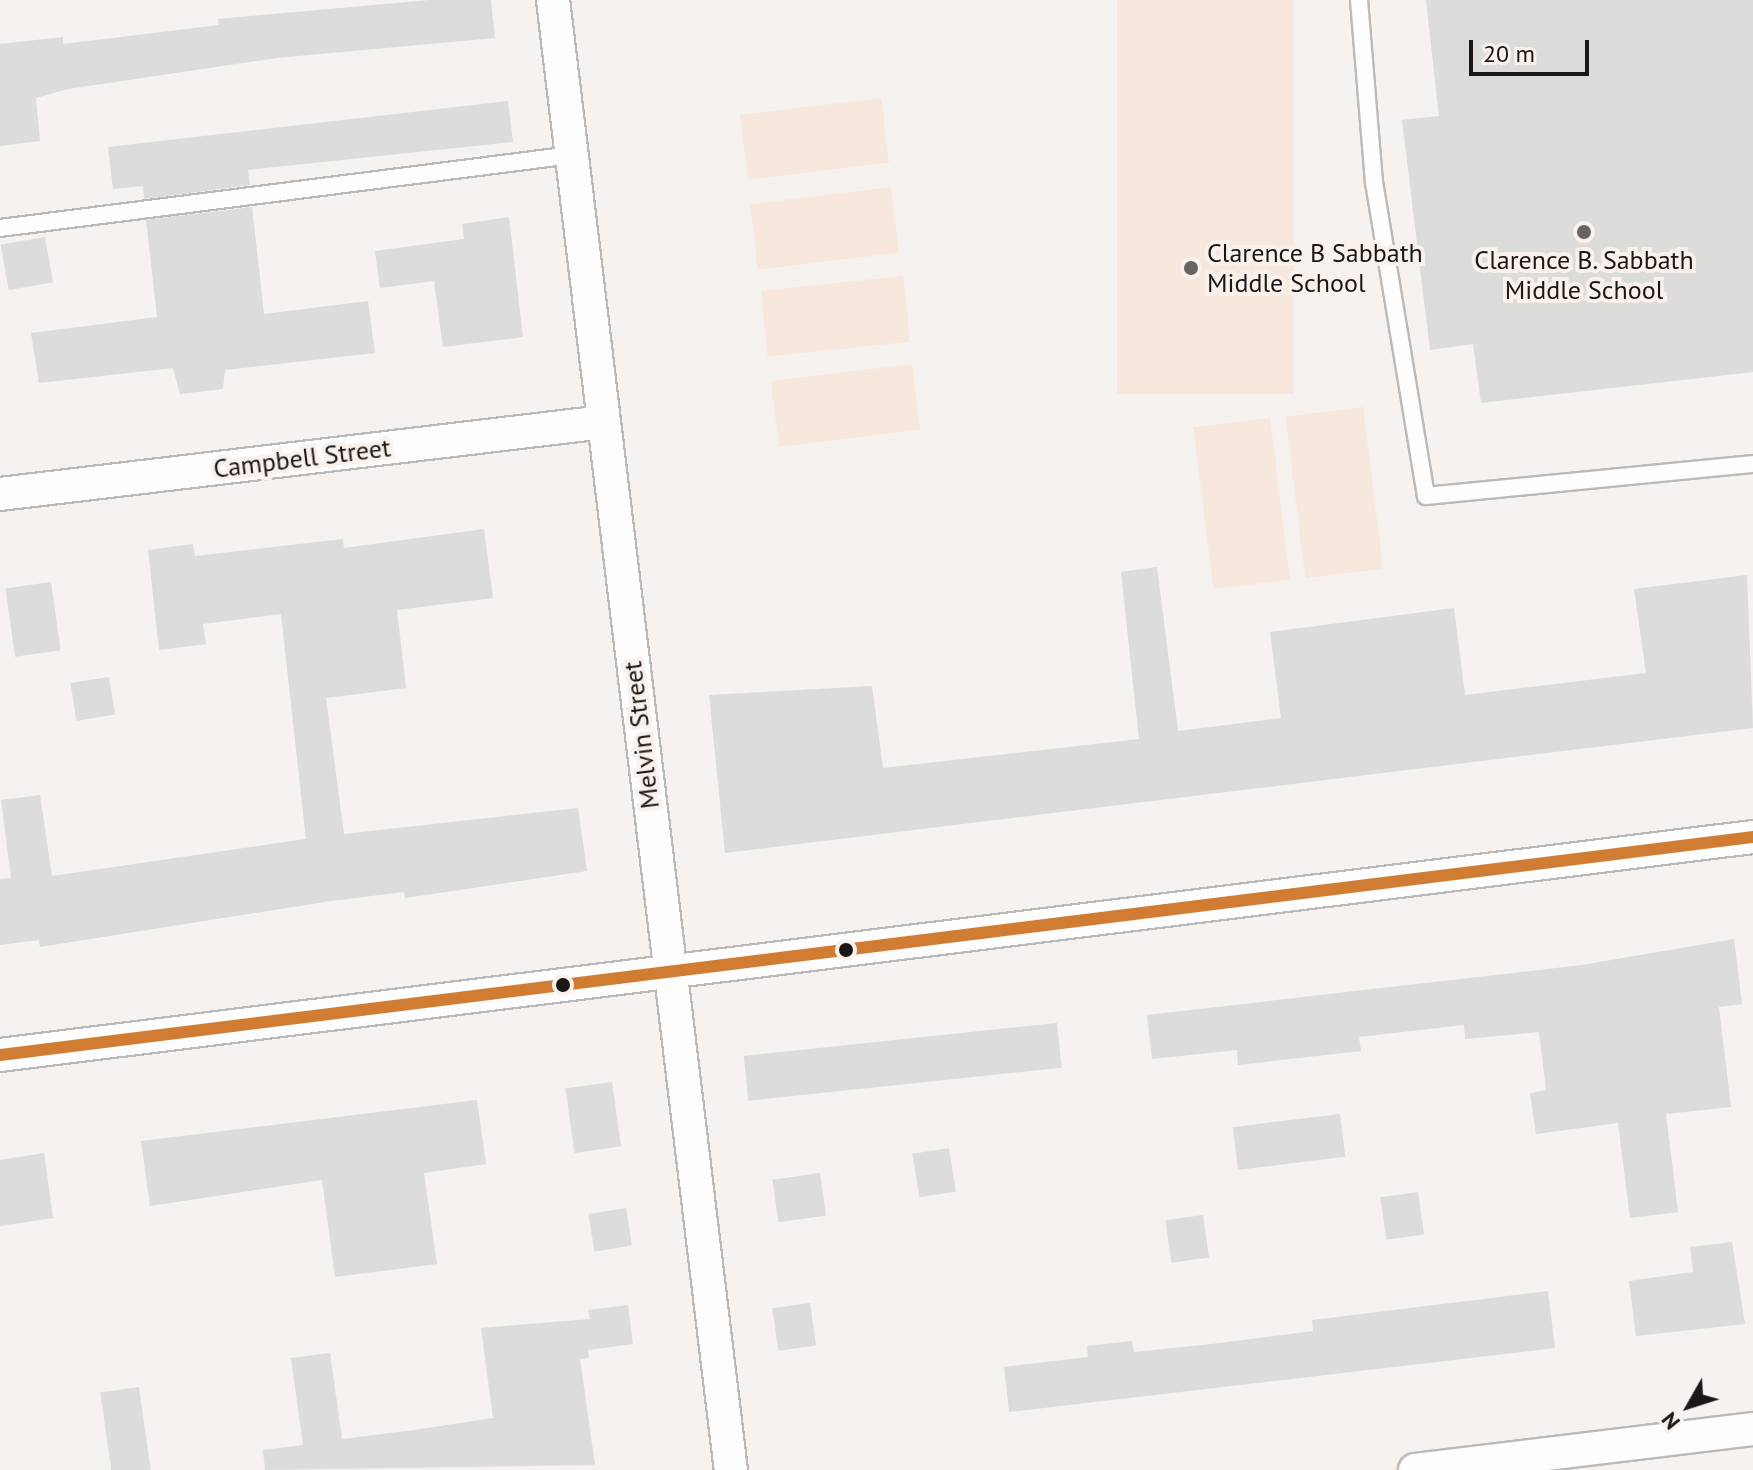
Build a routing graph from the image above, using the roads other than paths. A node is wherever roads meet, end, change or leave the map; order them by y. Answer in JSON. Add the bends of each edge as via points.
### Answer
{"nodes":[{"id":1,"x":553,"y":0,"type":"edge"},
{"id":2,"x":1359,"y":0,"type":"edge"},
{"id":3,"x":572,"y":155,"type":"junction"},
{"id":4,"x":0,"y":228,"type":"edge"},
{"id":5,"x":604,"y":422,"type":"junction"},
{"id":6,"x":1753,"y":464,"type":"edge"},
{"id":7,"x":0,"y":494,"type":"edge"},
{"id":8,"x":1753,"y":837,"type":"edge"},
{"id":9,"x":670,"y":973,"type":"junction"},
{"id":10,"x":0,"y":1055,"type":"edge"},
{"id":11,"x":1753,"y":1429,"type":"edge"},
{"id":12,"x":731,"y":1470,"type":"edge"},
{"id":13,"x":1415,"y":1470,"type":"edge"}],
"edges":[{"from":1,"to":3,"type":"street","name":"Melvin Street"},
{"from":2,"to":6,"type":"lane","via":[[1374,182],[1426,496]]},
{"from":3,"to":4,"type":"lane"},
{"from":3,"to":5,"type":"street","name":"Melvin Street"},
{"from":5,"to":7,"type":"street","name":"Campbell Street"},
{"from":5,"to":9,"type":"street","name":"Melvin Street"},
{"from":8,"to":9,"type":"street"},
{"from":9,"to":10,"type":"street"},
{"from":9,"to":12,"type":"street","name":"Melvin Street"},
{"from":11,"to":13,"type":"street"}]}
